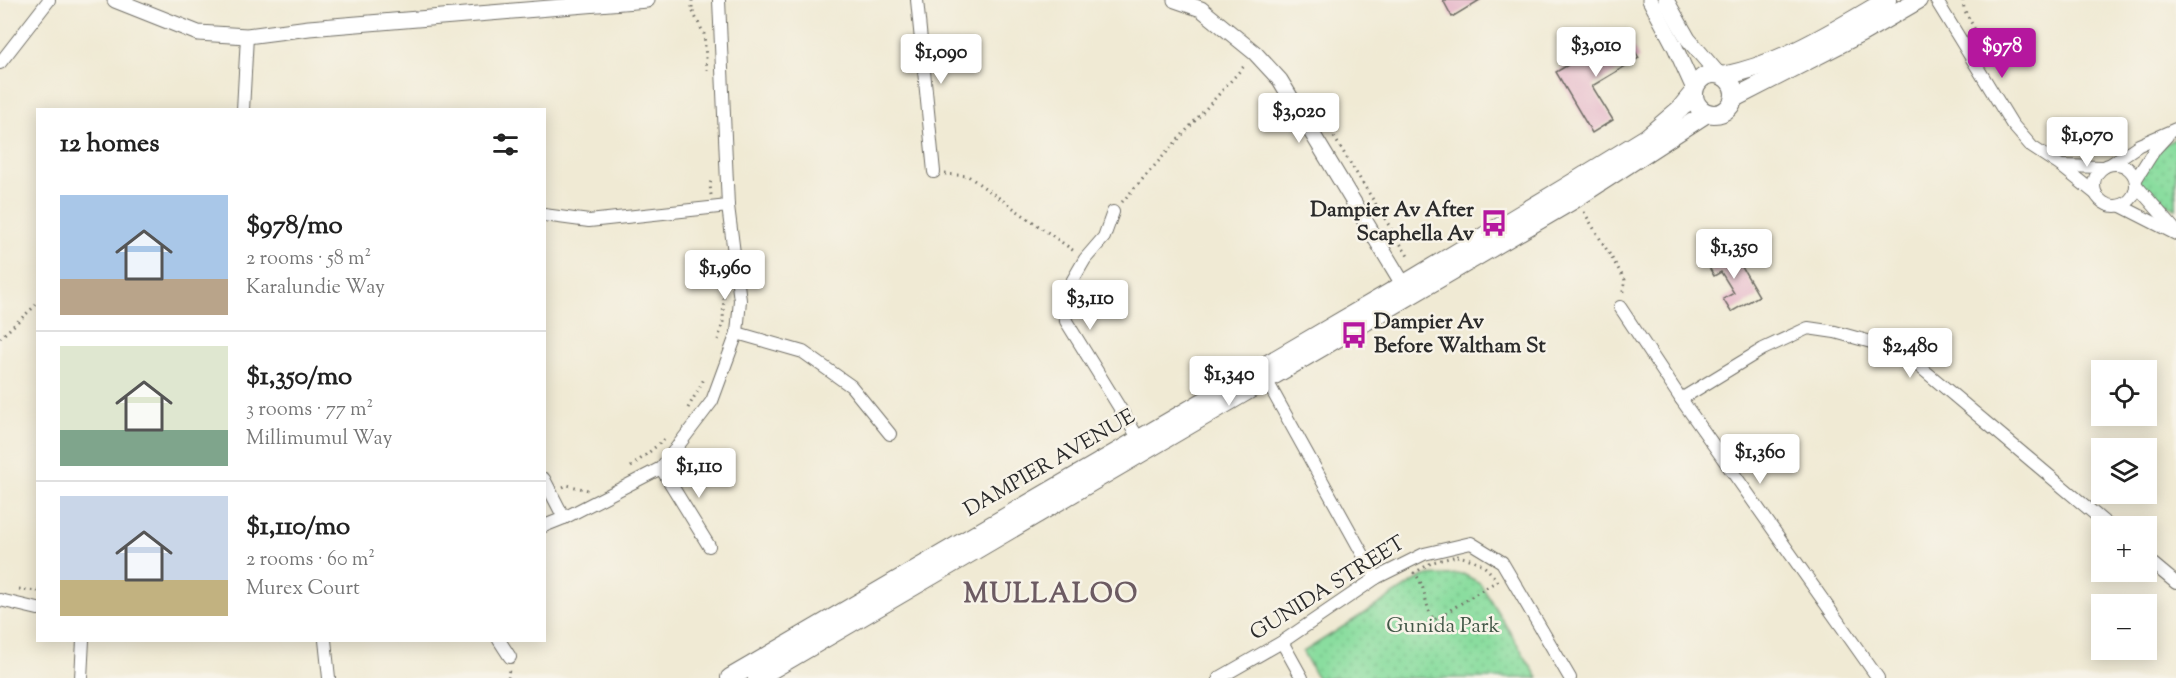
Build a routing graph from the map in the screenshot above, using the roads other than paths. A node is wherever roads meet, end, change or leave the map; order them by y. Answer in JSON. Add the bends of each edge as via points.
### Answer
{"nodes":[{"id":1,"x":49,"y":0,"type":"edge"},
{"id":2,"x":115,"y":0,"type":"edge"},
{"id":3,"x":647,"y":0,"type":"edge"},
{"id":4,"x":719,"y":0,"type":"edge"},
{"id":5,"x":917,"y":0,"type":"edge"},
{"id":6,"x":1175,"y":0,"type":"edge"},
{"id":7,"x":1650,"y":0,"type":"edge"},
{"id":8,"x":1666,"y":0,"type":"edge"},
{"id":9,"x":1887,"y":0,"type":"edge"},
{"id":10,"x":1918,"y":0,"type":"edge"},
{"id":11,"x":1936,"y":0,"type":"edge"},
{"id":12,"x":577,"y":3,"type":"edge"},
{"id":13,"x":247,"y":36,"type":"junction"},
{"id":14,"x":0,"y":63,"type":"edge"},
{"id":15,"x":1721,"y":76,"type":"junction"},
{"id":16,"x":1694,"y":91,"type":"junction"},
{"id":17,"x":1734,"y":98,"type":"junction"},
{"id":18,"x":243,"y":108,"type":"edge"},
{"id":19,"x":1707,"y":113,"type":"junction"},
{"id":20,"x":2174,"y":130,"type":"edge"},
{"id":21,"x":2061,"y":166,"type":"junction"},
{"id":22,"x":2107,"y":166,"type":"junction"},
{"id":23,"x":934,"y":172,"type":"road end"},
{"id":24,"x":2136,"y":182,"type":"junction"},
{"id":25,"x":2096,"y":194,"type":"junction"},
{"id":26,"x":728,"y":206,"type":"junction"},
{"id":27,"x":2121,"y":206,"type":"junction"},
{"id":28,"x":1113,"y":212,"type":"road end"},
{"id":29,"x":546,"y":215,"type":"edge"},
{"id":30,"x":2176,"y":232,"type":"edge"},
{"id":31,"x":1407,"y":290,"type":"junction"},
{"id":32,"x":1620,"y":307,"type":"road end"},
{"id":33,"x":737,"y":333,"type":"junction"},
{"id":34,"x":1263,"y":374,"type":"junction"},
{"id":35,"x":1681,"y":399,"type":"junction"},
{"id":36,"x":890,"y":434,"type":"dead end"},
{"id":37,"x":1142,"y":444,"type":"junction"},
{"id":38,"x":661,"y":468,"type":"junction"},
{"id":39,"x":546,"y":483,"type":"edge"},
{"id":40,"x":2097,"y":516,"type":"edge"},
{"id":41,"x":564,"y":518,"type":"junction"},
{"id":42,"x":546,"y":525,"type":"edge"},
{"id":43,"x":709,"y":546,"type":"dead end"},
{"id":44,"x":2157,"y":567,"type":"edge"},
{"id":45,"x":1376,"y":578,"type":"junction"},
{"id":46,"x":2176,"y":583,"type":"edge"},
{"id":47,"x":0,"y":600,"type":"edge"},
{"id":48,"x":36,"y":609,"type":"edge"},
{"id":49,"x":82,"y":642,"type":"edge"},
{"id":50,"x":325,"y":642,"type":"edge"},
{"id":51,"x":500,"y":642,"type":"edge"},
{"id":52,"x":1282,"y":642,"type":"junction"},
{"id":53,"x":510,"y":657,"type":"dead end"},
{"id":54,"x":81,"y":678,"type":"edge"},
{"id":55,"x":329,"y":678,"type":"edge"},
{"id":56,"x":730,"y":678,"type":"edge"},
{"id":57,"x":757,"y":678,"type":"edge"},
{"id":58,"x":1219,"y":678,"type":"edge"},
{"id":59,"x":1302,"y":678,"type":"edge"},
{"id":60,"x":1570,"y":678,"type":"edge"},
{"id":61,"x":1878,"y":678,"type":"edge"}],
"edges":[{"from":1,"to":14,"type":"street"},
{"from":2,"to":13,"type":"street","via":[[198,33]]},
{"from":3,"to":12,"type":"street"},
{"from":4,"to":26,"type":"street"},
{"from":5,"to":23,"type":"street"},
{"from":6,"to":31,"type":"street","via":[[1201,9],[1255,53],[1280,80]]},
{"from":7,"to":16,"type":"street"},
{"from":8,"to":15,"type":"street","via":[[1688,39]]},
{"from":9,"to":15,"type":"main road","via":[[1791,54]]},
{"from":10,"to":17,"type":"main road"},
{"from":11,"to":21,"type":"street","via":[[2012,123],[2032,147]]},
{"from":12,"to":13,"type":"street"},
{"from":13,"to":18,"type":"street"},
{"from":15,"to":16,"type":"main road","via":[[1701,78]]},
{"from":15,"to":17,"type":"main road","via":[[1732,85]]},
{"from":16,"to":19,"type":"main road","via":[[1696,105]]},
{"from":16,"to":31,"type":"main road","name":"DAMPIER AVENUE","via":[[1680,109],[1646,138]]},
{"from":17,"to":19,"type":"main road","via":[[1724,112]]},
{"from":19,"to":31,"type":"main road","name":"DAMPIER AVENUE","via":[[1583,194]]},
{"from":20,"to":22,"type":"street","via":[[2139,145]]},
{"from":20,"to":24,"type":"street","via":[[2155,149]]},
{"from":21,"to":22,"type":"street"},
{"from":21,"to":25,"type":"street"},
{"from":22,"to":24,"type":"street","via":[[2123,165],[2133,173]]},
{"from":22,"to":25,"type":"street","via":[[2095,179]]},
{"from":24,"to":27,"type":"street","via":[[2134,194]]},
{"from":24,"to":30,"type":"street"},
{"from":25,"to":27,"type":"street","via":[[2109,206]]},
{"from":26,"to":29,"type":"street","via":[[589,221]]},
{"from":26,"to":33,"type":"street","via":[[740,300]]},
{"from":27,"to":30,"type":"street"},
{"from":28,"to":37,"type":"street","via":[[1104,237],[1085,259],[1063,297],[1066,321]]},
{"from":31,"to":34,"type":"main road","name":"DAMPIER AVENUE"},
{"from":32,"to":35,"type":"street"},
{"from":33,"to":36,"type":"street","via":[[803,352],[851,386]]},
{"from":33,"to":38,"type":"street","via":[[712,401]]},
{"from":34,"to":37,"type":"main road","name":"DAMPIER AVENUE"},
{"from":34,"to":45,"type":"street"},
{"from":35,"to":40,"type":"street","via":[[1808,327],[1900,350]]},
{"from":35,"to":61,"type":"street"},
{"from":37,"to":56,"type":"main road","name":"DAMPIER AVENUE"},
{"from":37,"to":57,"type":"main road","name":"DAMPIER AVENUE"},
{"from":38,"to":41,"type":"street"},
{"from":38,"to":43,"type":"street"},
{"from":39,"to":41,"type":"street"},
{"from":41,"to":42,"type":"street"},
{"from":44,"to":46,"type":"street"},
{"from":45,"to":52,"type":"street","name":"GUNIDA STREET"},
{"from":45,"to":60,"type":"street","name":"GUNIDA STREET","via":[[1424,554],[1471,543],[1502,562]]},
{"from":47,"to":48,"type":"street"},
{"from":49,"to":54,"type":"street"},
{"from":50,"to":55,"type":"street"},
{"from":51,"to":53,"type":"street"},
{"from":52,"to":58,"type":"street","name":"GUNIDA STREET"},
{"from":52,"to":59,"type":"street"}]}
